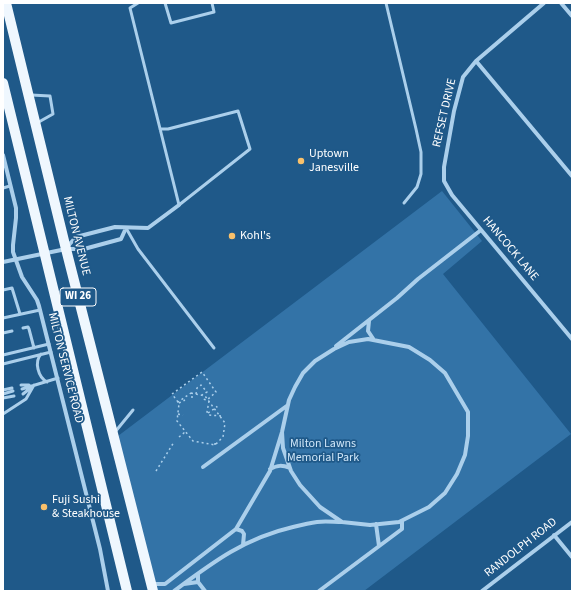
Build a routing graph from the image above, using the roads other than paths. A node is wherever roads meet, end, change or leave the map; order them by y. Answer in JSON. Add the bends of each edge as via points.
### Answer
{"nodes":[{"id":1,"x":6,"y":3,"type":"edge"},
{"id":2,"x":138,"y":3,"type":"edge"},
{"id":3,"x":165,"y":3,"type":"edge"},
{"id":4,"x":212,"y":3,"type":"edge"},
{"id":5,"x":386,"y":3,"type":"edge"},
{"id":6,"x":544,"y":3,"type":"edge"},
{"id":7,"x":561,"y":3,"type":"edge"},
{"id":8,"x":572,"y":16,"type":"edge"},
{"id":9,"x":476,"y":61,"type":"junction"},
{"id":10,"x":3,"y":83,"type":"edge"},
{"id":11,"x":28,"y":95,"type":"junction"},
{"id":12,"x":35,"y":124,"type":"junction"},
{"id":13,"x":160,"y":129,"type":"junction"},
{"id":14,"x":3,"y":157,"type":"edge"},
{"id":15,"x":444,"y":167,"type":"joint"},
{"id":16,"x":572,"y":176,"type":"edge"},
{"id":17,"x":8,"y":178,"type":"junction"},
{"id":18,"x":3,"y":179,"type":"edge"},
{"id":19,"x":10,"y":186,"type":"junction"},
{"id":20,"x":3,"y":188,"type":"edge"},
{"id":21,"x":404,"y":203,"type":"dead end"},
{"id":22,"x":179,"y":204,"type":"junction"},
{"id":23,"x":126,"y":228,"type":"junction"},
{"id":24,"x":481,"y":230,"type":"junction"},
{"id":25,"x":66,"y":249,"type":"junction"},
{"id":26,"x":44,"y":253,"type":"junction"},
{"id":27,"x":15,"y":258,"type":"junction"},
{"id":28,"x":3,"y":262,"type":"edge"},
{"id":29,"x":3,"y":290,"type":"edge"},
{"id":30,"x":40,"y":310,"type":"junction"},
{"id":31,"x":20,"y":314,"type":"junction"},
{"id":32,"x":3,"y":318,"type":"edge"},
{"id":33,"x":369,"y":321,"type":"junction"},
{"id":34,"x":23,"y":328,"type":"dead end"},
{"id":35,"x":12,"y":331,"type":"dead end"},
{"id":36,"x":3,"y":333,"type":"edge"},
{"id":37,"x":572,"y":339,"type":"edge"},
{"id":38,"x":374,"y":340,"type":"junction"},
{"id":39,"x":49,"y":344,"type":"junction"},
{"id":40,"x":34,"y":348,"type":"junction"},
{"id":41,"x":214,"y":348,"type":"dead end"},
{"id":42,"x":51,"y":352,"type":"junction"},
{"id":43,"x":41,"y":354,"type":"junction"},
{"id":44,"x":326,"y":354,"type":"junction"},
{"id":45,"x":3,"y":355,"type":"edge"},
{"id":46,"x":3,"y":364,"type":"edge"},
{"id":47,"x":58,"y":378,"type":"junction"},
{"id":48,"x":47,"y":382,"type":"junction"},
{"id":49,"x":34,"y":385,"type":"junction"},
{"id":50,"x":21,"y":387,"type":"dead end"},
{"id":51,"x":3,"y":390,"type":"edge"},
{"id":52,"x":3,"y":394,"type":"edge"},
{"id":53,"x":23,"y":394,"type":"dead end"},
{"id":54,"x":14,"y":396,"type":"dead end"},
{"id":55,"x":3,"y":398,"type":"edge"},
{"id":56,"x":288,"y":404,"type":"junction"},
{"id":57,"x":133,"y":410,"type":"dead end"},
{"id":58,"x":3,"y":414,"type":"edge"},
{"id":59,"x":282,"y":432,"type":"junction"},
{"id":60,"x":113,"y":435,"type":"junction"},
{"id":61,"x":202,"y":467,"type":"dead end"},
{"id":62,"x":290,"y":468,"type":"junction"},
{"id":63,"x":270,"y":469,"type":"junction"},
{"id":64,"x":402,"y":521,"type":"junction"},
{"id":65,"x":342,"y":522,"type":"junction"},
{"id":66,"x":572,"y":522,"type":"edge"},
{"id":67,"x":376,"y":524,"type":"junction"},
{"id":68,"x":236,"y":529,"type":"junction"},
{"id":69,"x":554,"y":535,"type":"junction"},
{"id":70,"x":243,"y":544,"type":"junction"},
{"id":71,"x":379,"y":546,"type":"junction"},
{"id":72,"x":572,"y":557,"type":"edge"},
{"id":73,"x":198,"y":574,"type":"junction"},
{"id":74,"x":198,"y":582,"type":"junction"},
{"id":75,"x":183,"y":584,"type":"junction"},
{"id":76,"x":152,"y":588,"type":"edge"},
{"id":77,"x":108,"y":591,"type":"edge"},
{"id":78,"x":127,"y":591,"type":"edge"},
{"id":79,"x":174,"y":591,"type":"edge"},
{"id":80,"x":205,"y":591,"type":"edge"},
{"id":81,"x":319,"y":591,"type":"edge"},
{"id":82,"x":482,"y":591,"type":"edge"}],
"edges":[{"from":1,"to":11,"type":"main road","name":"MILTON AVENUE","number":"WI 26"},
{"from":2,"to":13,"type":"lane","via":[[130,8]]},
{"from":3,"to":4,"type":"lane","via":[[171,23],[214,12]]},
{"from":5,"to":21,"type":"lane","via":[[421,152],[417,187]]},
{"from":6,"to":9,"type":"street","name":"REFSET DRIVE"},
{"from":7,"to":8,"type":"street"},
{"from":9,"to":15,"type":"street","name":"REFSET DRIVE","via":[[463,77]]},
{"from":9,"to":16,"type":"street"},
{"from":10,"to":26,"type":"main road","number":"WI 26"},
{"from":11,"to":12,"type":"main road","name":"MILTON AVENUE","number":"WI 26"},
{"from":11,"to":12,"type":"lane","via":[[50,96],[53,114]]},
{"from":12,"to":25,"type":"main road","name":"MILTON AVENUE","number":"WI 26"},
{"from":13,"to":22,"type":"lane"},
{"from":13,"to":22,"type":"lane","via":[[238,111],[250,149]]},
{"from":14,"to":17,"type":"street","name":"MILTON SERVICE ROAD"},
{"from":15,"to":24,"type":"street","name":"HANCOCK LANE","via":[[444,181],[452,195]]},
{"from":17,"to":18,"type":"lane"},
{"from":17,"to":19,"type":"street","name":"MILTON SERVICE ROAD"},
{"from":19,"to":20,"type":"lane"},
{"from":19,"to":27,"type":"street","name":"MILTON SERVICE ROAD","via":[[16,208],[12,245]]},
{"from":22,"to":23,"type":"street","via":[[148,228]]},
{"from":23,"to":25,"type":"street","via":[[115,227],[76,237]]},
{"from":23,"to":25,"type":"street","via":[[121,239],[84,249]]},
{"from":23,"to":41,"type":"lane","via":[[138,249]]},
{"from":24,"to":33,"type":"street"},
{"from":24,"to":37,"type":"street","name":"HANCOCK LANE"},
{"from":25,"to":26,"type":"street"},
{"from":25,"to":60,"type":"main road","name":"MILTON AVENUE","number":"WI 26"},
{"from":26,"to":27,"type":"street"},
{"from":26,"to":78,"type":"main road","number":"WI 26"},
{"from":27,"to":28,"type":"street"},
{"from":27,"to":30,"type":"street","name":"MILTON SERVICE ROAD"},
{"from":29,"to":31,"type":"lane","via":[[12,288]]},
{"from":30,"to":31,"type":"lane"},
{"from":30,"to":39,"type":"street","name":"MILTON SERVICE ROAD"},
{"from":31,"to":32,"type":"lane"},
{"from":33,"to":38,"type":"street","via":[[368,331]]},
{"from":33,"to":44,"type":"street"},
{"from":34,"to":40,"type":"lane","via":[[28,327]]},
{"from":35,"to":36,"type":"lane"},
{"from":38,"to":44,"type":"street","via":[[349,342]]},
{"from":38,"to":64,"type":"street","via":[[409,347],[430,360],[445,373],[468,412],[468,436],[457,474],[445,493],[429,507]]},
{"from":39,"to":40,"type":"lane"},
{"from":39,"to":42,"type":"street","name":"MILTON SERVICE ROAD"},
{"from":40,"to":45,"type":"lane"},
{"from":42,"to":43,"type":"lane"},
{"from":42,"to":47,"type":"street","name":"MILTON SERVICE ROAD"},
{"from":43,"to":46,"type":"lane"},
{"from":43,"to":48,"type":"lane","via":[[37,363],[38,370]]},
{"from":44,"to":56,"type":"street","via":[[303,373]]},
{"from":47,"to":48,"type":"lane"},
{"from":47,"to":77,"type":"street","name":"MILTON SERVICE ROAD"},
{"from":48,"to":49,"type":"lane"},
{"from":49,"to":50,"type":"lane"},
{"from":49,"to":53,"type":"lane"},
{"from":49,"to":58,"type":"lane","via":[[26,399]]},
{"from":51,"to":52,"type":"lane","via":[[12,389]]},
{"from":54,"to":55,"type":"lane"},
{"from":56,"to":59,"type":"street"},
{"from":56,"to":61,"type":"street"},
{"from":57,"to":60,"type":"lane"},
{"from":59,"to":62,"type":"street","via":[[283,448]]},
{"from":59,"to":63,"type":"street"},
{"from":60,"to":76,"type":"main road","name":"MILTON AVENUE","number":"WI 26"},
{"from":62,"to":63,"type":"street","via":[[276,466]]},
{"from":62,"to":65,"type":"street","via":[[300,485],[320,507]]},
{"from":63,"to":68,"type":"street"},
{"from":64,"to":67,"type":"street"},
{"from":64,"to":71,"type":"street","via":[[402,529]]},
{"from":65,"to":67,"type":"street"},
{"from":65,"to":70,"type":"street","via":[[316,522],[285,529]]},
{"from":66,"to":69,"type":"street","name":"RANDOLPH ROAD"},
{"from":67,"to":71,"type":"street"},
{"from":68,"to":70,"type":"street","via":[[244,534]]},
{"from":68,"to":76,"type":"street","via":[[165,584]]},
{"from":69,"to":72,"type":"street"},
{"from":69,"to":82,"type":"street","name":"RANDOLPH ROAD"},
{"from":70,"to":73,"type":"street"},
{"from":71,"to":81,"type":"street"},
{"from":73,"to":74,"type":"street"},
{"from":73,"to":75,"type":"street"},
{"from":74,"to":75,"type":"street"},
{"from":74,"to":80,"type":"street"},
{"from":75,"to":79,"type":"street"}]}
